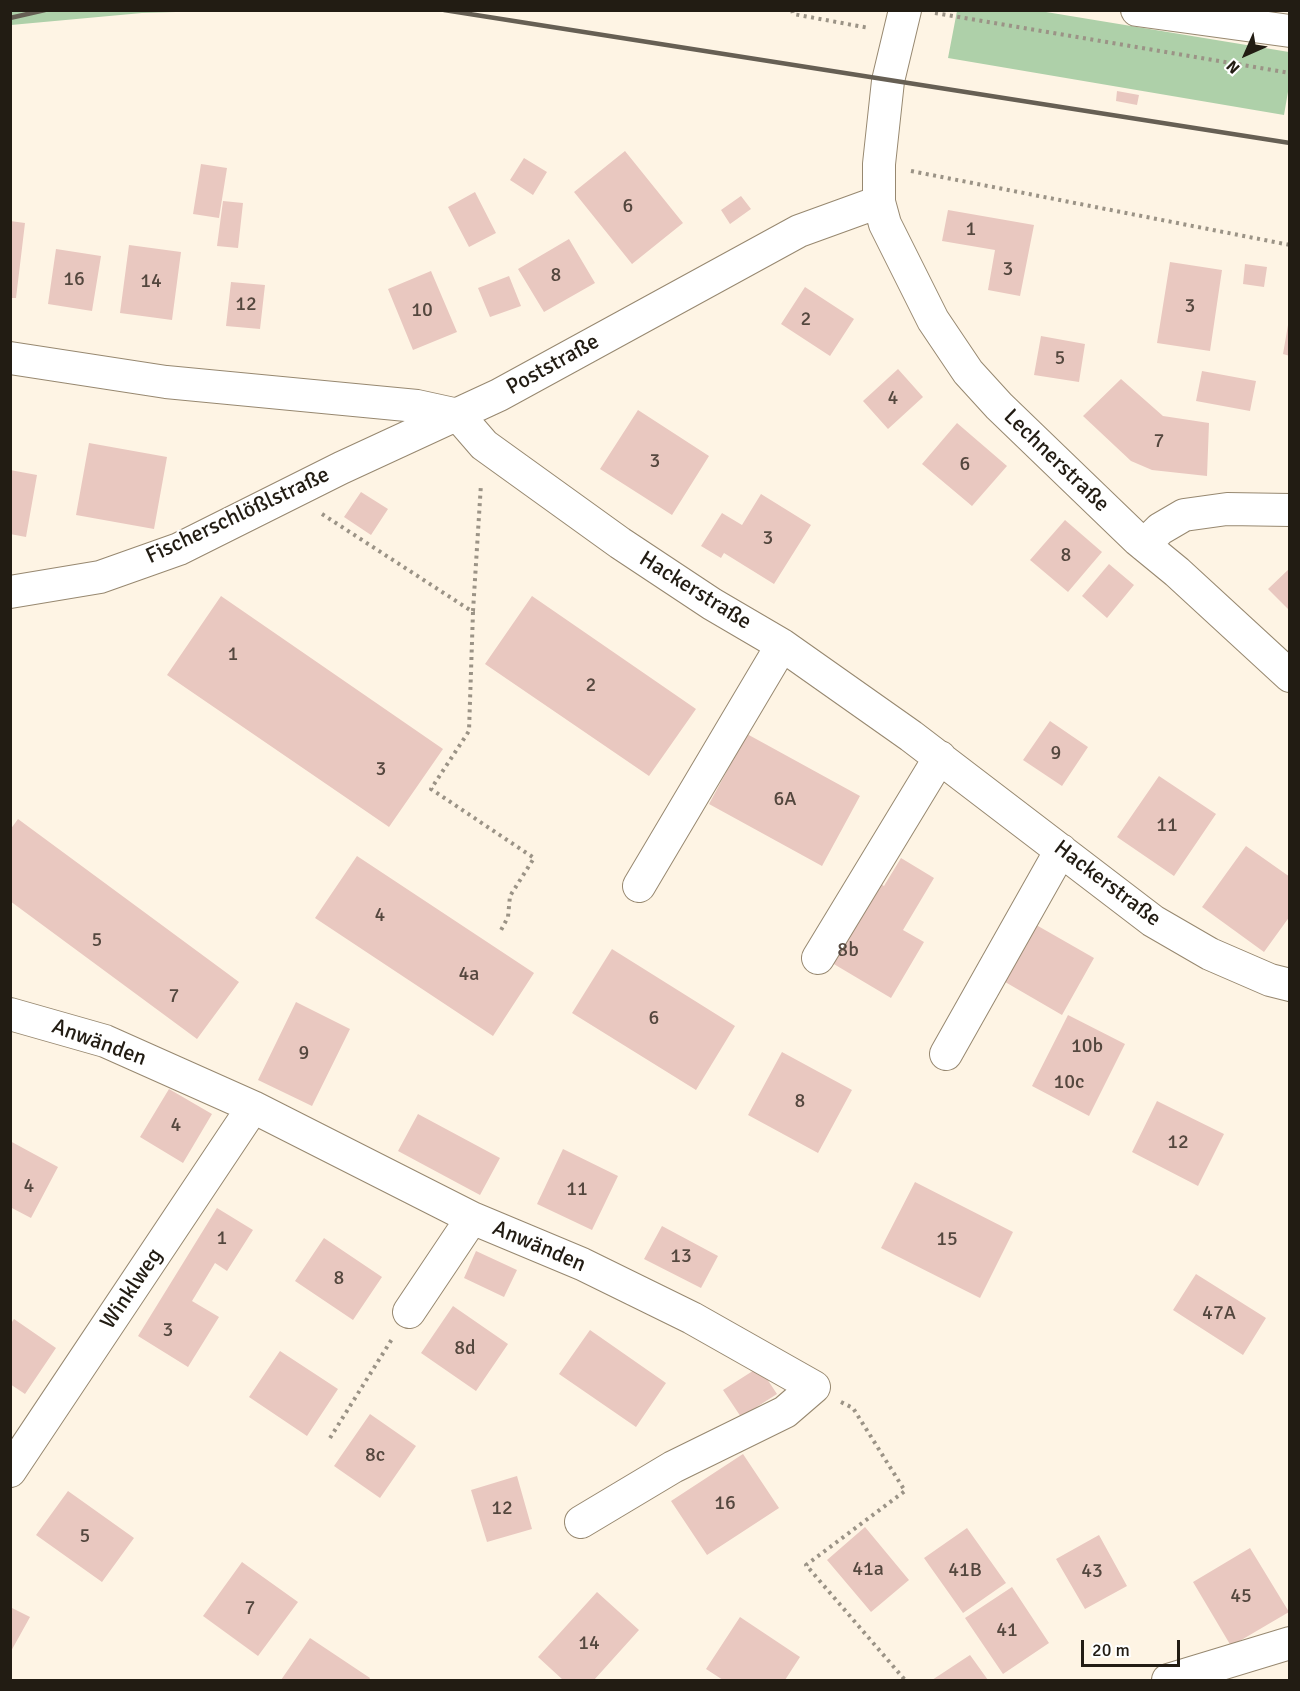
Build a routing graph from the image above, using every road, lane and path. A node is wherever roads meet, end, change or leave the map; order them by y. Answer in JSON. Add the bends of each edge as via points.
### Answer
{"nodes":[{"id":1,"x":792,"y":10,"type":"edge"},
{"id":2,"x":1137,"y":10,"type":"edge"},
{"id":3,"x":916,"y":11,"type":"edge"},
{"id":4,"x":872,"y":28,"type":"dead end"},
{"id":5,"x":1290,"y":31,"type":"edge"},
{"id":6,"x":1290,"y":73,"type":"edge"},
{"id":7,"x":879,"y":164,"type":"junction"},
{"id":8,"x":879,"y":202,"type":"junction"},
{"id":9,"x":1290,"y":245,"type":"edge"},
{"id":10,"x":10,"y":358,"type":"edge"},
{"id":11,"x":458,"y":415,"type":"junction"},
{"id":12,"x":484,"y":445,"type":"junction"},
{"id":13,"x":298,"y":490,"type":"junction"},
{"id":14,"x":1290,"y":510,"type":"edge"},
{"id":15,"x":1144,"y":545,"type":"junction"},
{"id":16,"x":10,"y":592,"type":"edge"},
{"id":17,"x":473,"y":612,"type":"junction"},
{"id":18,"x":782,"y":645,"type":"junction"},
{"id":19,"x":1290,"y":676,"type":"edge"},
{"id":20,"x":940,"y":757,"type":"junction"},
{"id":21,"x":1061,"y":850,"type":"junction"},
{"id":22,"x":639,"y":886,"type":"dead end"},
{"id":23,"x":500,"y":932,"type":"dead end"},
{"id":24,"x":818,"y":958,"type":"dead end"},
{"id":25,"x":1290,"y":985,"type":"edge"},
{"id":26,"x":10,"y":1014,"type":"edge"},
{"id":27,"x":946,"y":1054,"type":"dead end"},
{"id":28,"x":253,"y":1107,"type":"junction"},
{"id":29,"x":472,"y":1218,"type":"junction"},
{"id":30,"x":408,"y":1312,"type":"joint"},
{"id":31,"x":814,"y":1387,"type":"junction"},
{"id":32,"x":330,"y":1438,"type":"dead end"},
{"id":33,"x":10,"y":1471,"type":"edge"},
{"id":34,"x":581,"y":1522,"type":"dead end"},
{"id":35,"x":1290,"y":1643,"type":"edge"},
{"id":36,"x":905,"y":1680,"type":"edge"},
{"id":37,"x":1168,"y":1680,"type":"edge"}],
"edges":[{"from":1,"to":4,"type":"path","via":[[793,14]]},
{"from":2,"to":5,"type":"street"},
{"from":3,"to":6,"type":"path"},
{"from":3,"to":7,"type":"street","via":[[888,81]]},
{"from":7,"to":8,"type":"street"},
{"from":7,"to":9,"type":"path"},
{"from":8,"to":11,"type":"street","name":"Poststraße","via":[[799,231]]},
{"from":8,"to":15,"type":"street","name":"Lechnerstraße","via":[[885,224],[933,320],[968,372]]},
{"from":10,"to":11,"type":"street","via":[[166,382],[417,406]]},
{"from":11,"to":12,"type":"street","name":"Hackerstraße"},
{"from":11,"to":13,"type":"street","name":"Fischerschlößlstraße"},
{"from":12,"to":17,"type":"path"},
{"from":12,"to":18,"type":"street","name":"Hackerstraße","via":[[629,549]]},
{"from":13,"to":16,"type":"street","name":"Fischerschlößlstraße","via":[[179,549],[100,577]]},
{"from":13,"to":17,"type":"path","via":[[306,504]]},
{"from":14,"to":15,"type":"street","via":[[1227,509],[1184,515],[1160,529]]},
{"from":15,"to":19,"type":"street","name":"Lechnerstraße"},
{"from":17,"to":23,"type":"path","via":[[469,731],[431,789],[534,858],[510,896],[508,917]]},
{"from":18,"to":20,"type":"street","name":"Hackerstraße"},
{"from":18,"to":22,"type":"street"},
{"from":20,"to":21,"type":"street","name":"Hackerstraße"},
{"from":20,"to":24,"type":"street"},
{"from":21,"to":25,"type":"street","name":"Hackerstraße","via":[[1153,921],[1210,954]]},
{"from":21,"to":27,"type":"street"},
{"from":26,"to":28,"type":"street","name":"Anwänden","via":[[105,1041]]},
{"from":28,"to":29,"type":"street","name":"Anwänden"},
{"from":28,"to":33,"type":"street","name":"Winklweg"},
{"from":29,"to":30,"type":"street"},
{"from":29,"to":31,"type":"street","name":"Anwänden","via":[[582,1264],[693,1318]]},
{"from":30,"to":32,"type":"path"},
{"from":31,"to":34,"type":"street","via":[[785,1412],[673,1467]]},
{"from":31,"to":36,"type":"path","via":[[853,1408],[905,1491],[806,1565]]},
{"from":35,"to":37,"type":"street"}]}
